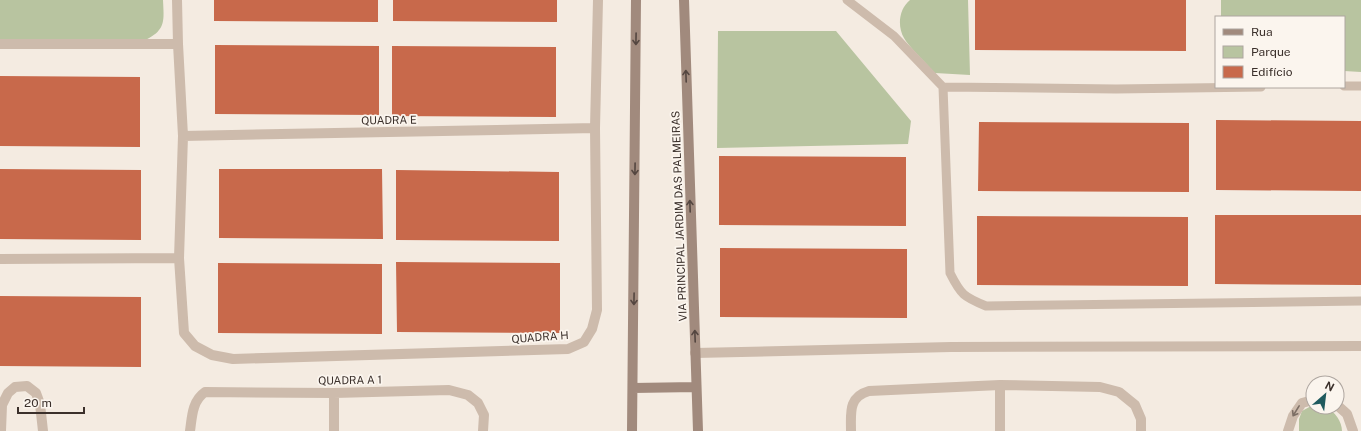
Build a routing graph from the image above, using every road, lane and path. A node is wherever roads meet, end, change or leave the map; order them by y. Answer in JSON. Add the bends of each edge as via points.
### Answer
{"nodes":[{"id":1,"x":177,"y":0,"type":"edge"},
{"id":2,"x":598,"y":0,"type":"edge"},
{"id":3,"x":636,"y":0,"type":"edge"},
{"id":4,"x":684,"y":0,"type":"edge"},
{"id":5,"x":847,"y":0,"type":"edge"},
{"id":6,"x":0,"y":44,"type":"edge"},
{"id":7,"x":178,"y":44,"type":"junction"},
{"id":8,"x":1345,"y":86,"type":"edge"},
{"id":9,"x":1361,"y":86,"type":"edge"},
{"id":10,"x":943,"y":87,"type":"junction"},
{"id":11,"x":1215,"y":88,"type":"edge"},
{"id":12,"x":595,"y":128,"type":"junction"},
{"id":13,"x":183,"y":136,"type":"junction"},
{"id":14,"x":179,"y":258,"type":"junction"},
{"id":15,"x":0,"y":259,"type":"edge"},
{"id":16,"x":1361,"y":301,"type":"edge"},
{"id":17,"x":1361,"y":346,"type":"edge"},
{"id":18,"x":695,"y":353,"type":"junction"},
{"id":19,"x":1000,"y":385,"type":"junction"},
{"id":20,"x":696,"y":387,"type":"junction"},
{"id":21,"x":633,"y":388,"type":"junction"},
{"id":22,"x":334,"y":393,"type":"junction"},
{"id":23,"x":1305,"y":402,"type":"edge"},
{"id":24,"x":1345,"y":412,"type":"edge"},
{"id":25,"x":1,"y":431,"type":"edge"},
{"id":26,"x":42,"y":431,"type":"edge"},
{"id":27,"x":190,"y":431,"type":"edge"},
{"id":28,"x":334,"y":431,"type":"edge"},
{"id":29,"x":483,"y":431,"type":"edge"},
{"id":30,"x":632,"y":431,"type":"edge"},
{"id":31,"x":698,"y":431,"type":"edge"},
{"id":32,"x":850,"y":431,"type":"edge"},
{"id":33,"x":1000,"y":431,"type":"edge"},
{"id":34,"x":1142,"y":431,"type":"edge"},
{"id":35,"x":1288,"y":431,"type":"edge"},
{"id":36,"x":1353,"y":431,"type":"edge"}],
"edges":[{"from":1,"to":7,"type":"street"},
{"from":2,"to":12,"type":"street","name":"QUADRA H"},
{"from":3,"to":21,"type":"street","one_way":true},
{"from":18,"to":4,"type":"street","name":"VIA PRINCIPAL JARDIM DAS PALMEIRAS","one_way":true},
{"from":5,"to":10,"type":"lane","via":[[894,36]]},
{"from":6,"to":7,"type":"street"},
{"from":7,"to":13,"type":"street"},
{"from":8,"to":9,"type":"lane"},
{"from":10,"to":11,"type":"lane"},
{"from":10,"to":16,"type":"lane","via":[[950,273],[958,290],[970,300],[986,306]]},
{"from":12,"to":13,"type":"street","name":"QUADRA E"},
{"from":12,"to":14,"type":"street","name":"QUADRA H","via":[[597,310],[592,329],[584,342],[568,349],[233,359],[212,355],[195,346],[184,333]]},
{"from":13,"to":14,"type":"street"},
{"from":14,"to":15,"type":"street"},
{"from":17,"to":18,"type":"street","via":[[951,347]]},
{"from":18,"to":20,"type":"street","name":"VIA PRINCIPAL JARDIM DAS PALMEIRAS"},
{"from":19,"to":32,"type":"street","via":[[869,390],[860,393],[854,400]]},
{"from":19,"to":33,"type":"street"},
{"from":19,"to":34,"type":"street","via":[[1100,387],[1119,392],[1135,405],[1142,419]]},
{"from":20,"to":21,"type":"street"},
{"from":20,"to":31,"type":"street","name":"VIA PRINCIPAL JARDIM DAS PALMEIRAS"},
{"from":21,"to":30,"type":"street"},
{"from":22,"to":27,"type":"street","name":"QUADRA A 1","via":[[205,392],[200,395],[194,407]]},
{"from":22,"to":28,"type":"street"},
{"from":22,"to":29,"type":"street","name":"QUADRA A 1","via":[[449,390],[468,395],[478,403],[484,415]]},
{"from":23,"to":35,"type":"street","one_way":true,"via":[[1293,416]]},
{"from":24,"to":36,"type":"street"},
{"from":25,"to":26,"type":"street","via":[[2,405],[8,393],[15,387],[27,386],[36,393],[40,404]]}]}
